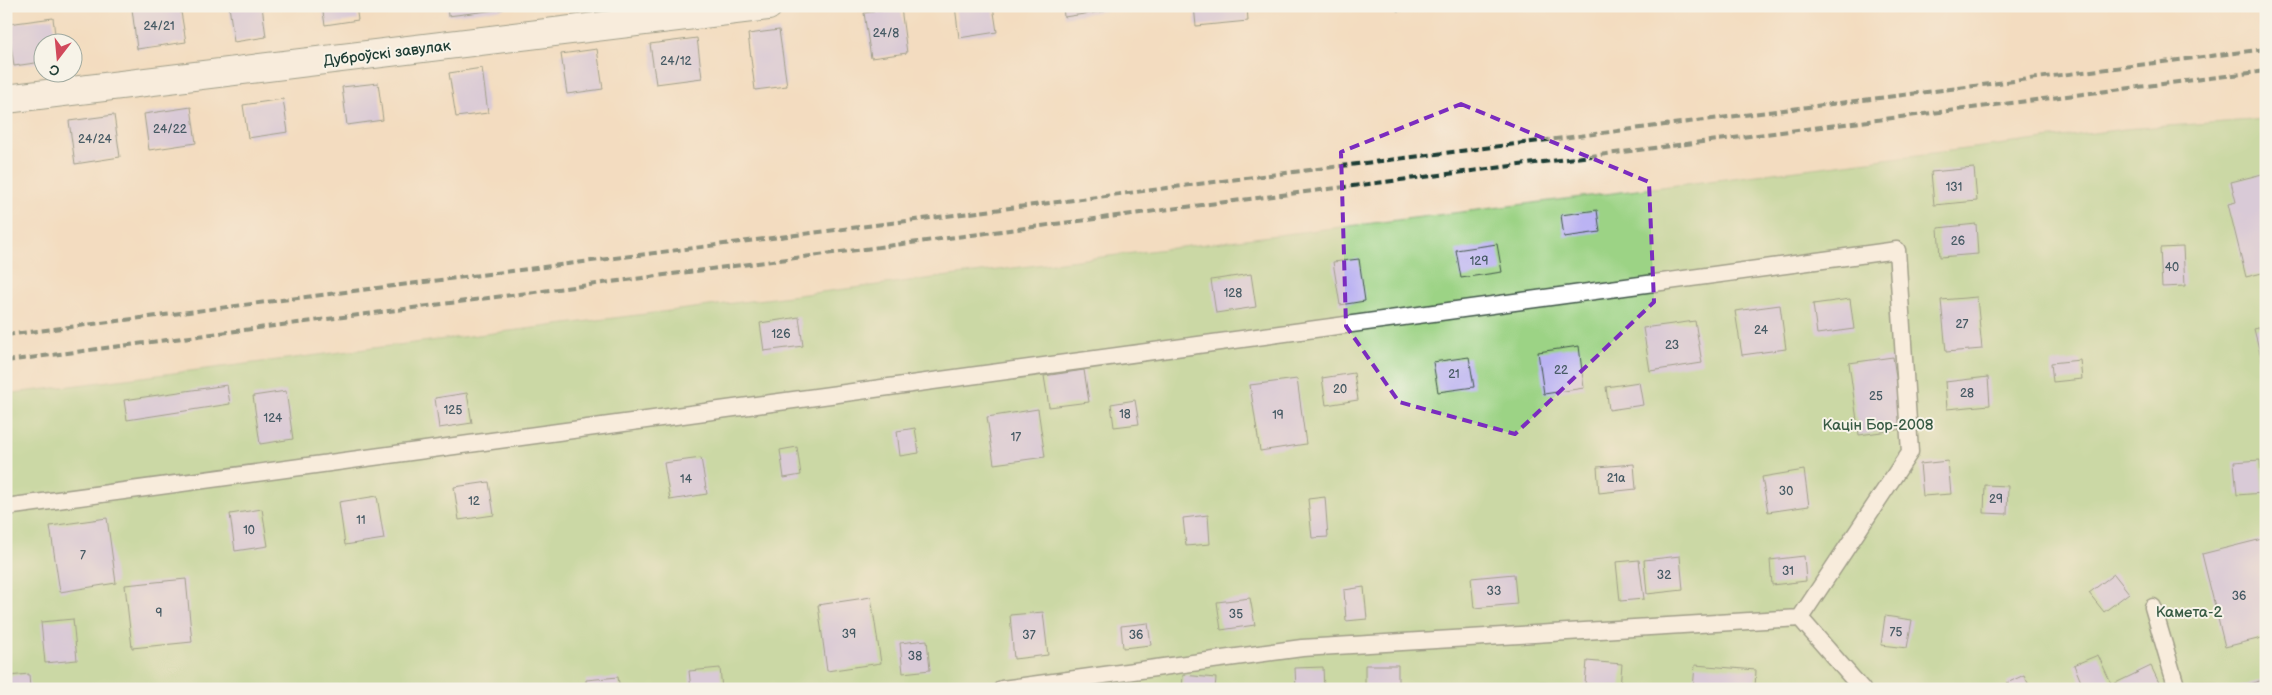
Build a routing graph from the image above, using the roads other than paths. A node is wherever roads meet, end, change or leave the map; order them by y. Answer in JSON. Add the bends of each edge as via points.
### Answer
{"nodes":[{"id":1,"x":768,"y":6,"type":"edge"},
{"id":2,"x":6,"y":99,"type":"edge"},
{"id":3,"x":6,"y":507,"type":"edge"},
{"id":4,"x":2153,"y":607,"type":"dead end"},
{"id":5,"x":1800,"y":618,"type":"junction"},
{"id":6,"x":1002,"y":689,"type":"edge"},
{"id":7,"x":1862,"y":689,"type":"edge"},
{"id":8,"x":2177,"y":689,"type":"edge"}],
"edges":[{"from":1,"to":2,"type":"street","name":"Дуброўскі завулак"},
{"from":3,"to":5,"type":"lane","via":[[1897,250],[1910,452]]},
{"from":4,"to":8,"type":"lane"},
{"from":5,"to":6,"type":"lane","via":[[1302,648]]},
{"from":5,"to":7,"type":"lane"}]}
